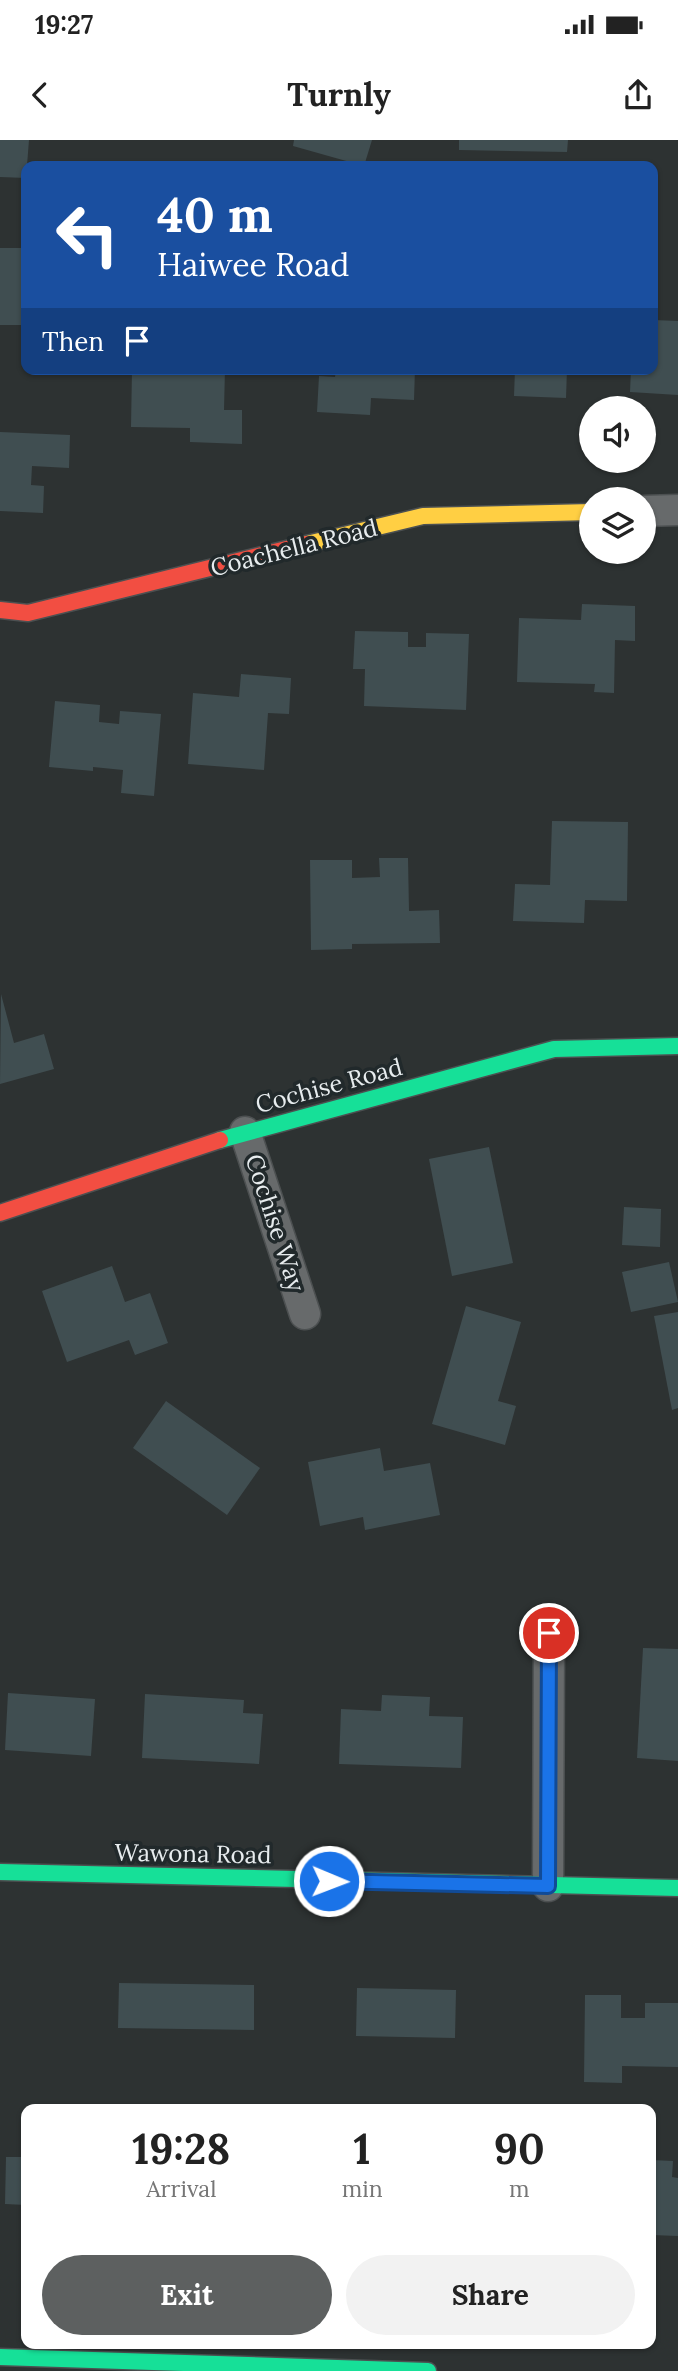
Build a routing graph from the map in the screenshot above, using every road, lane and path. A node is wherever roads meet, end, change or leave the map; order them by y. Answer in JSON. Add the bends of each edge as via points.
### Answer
{"nodes":[{"id":1,"x":678,"y":510,"type":"edge"},
{"id":2,"x":656,"y":511,"type":"edge"},
{"id":3,"x":579,"y":512,"type":"edge"},
{"id":4,"x":0,"y":610,"type":"edge"},
{"id":5,"x":678,"y":1046,"type":"edge"},
{"id":6,"x":245,"y":1132,"type":"junction"},
{"id":7,"x":0,"y":1213,"type":"edge"},
{"id":8,"x":305,"y":1314,"type":"dead end"},
{"id":9,"x":549,"y":1633,"type":"dead end"},
{"id":10,"x":0,"y":1872,"type":"edge"},
{"id":11,"x":548,"y":1886,"type":"junction"},
{"id":12,"x":678,"y":1888,"type":"edge"},
{"id":13,"x":0,"y":2357,"type":"edge"},
{"id":14,"x":428,"y":2371,"type":"edge"}],
"edges":[{"from":1,"to":2,"type":"street"},
{"from":3,"to":4,"type":"street","name":"Coachella Road","via":[[423,516],[28,613]]},
{"from":5,"to":6,"type":"street","name":"Cochise Road","via":[[554,1049]]},
{"from":6,"to":7,"type":"street","name":"Cochise Road"},
{"from":6,"to":8,"type":"street","name":"Cochise Way"},
{"from":9,"to":11,"type":"street"},
{"from":10,"to":11,"type":"street","name":"Wawona Road"},
{"from":11,"to":12,"type":"street","name":"Wawona Road"},
{"from":13,"to":14,"type":"street"}]}
